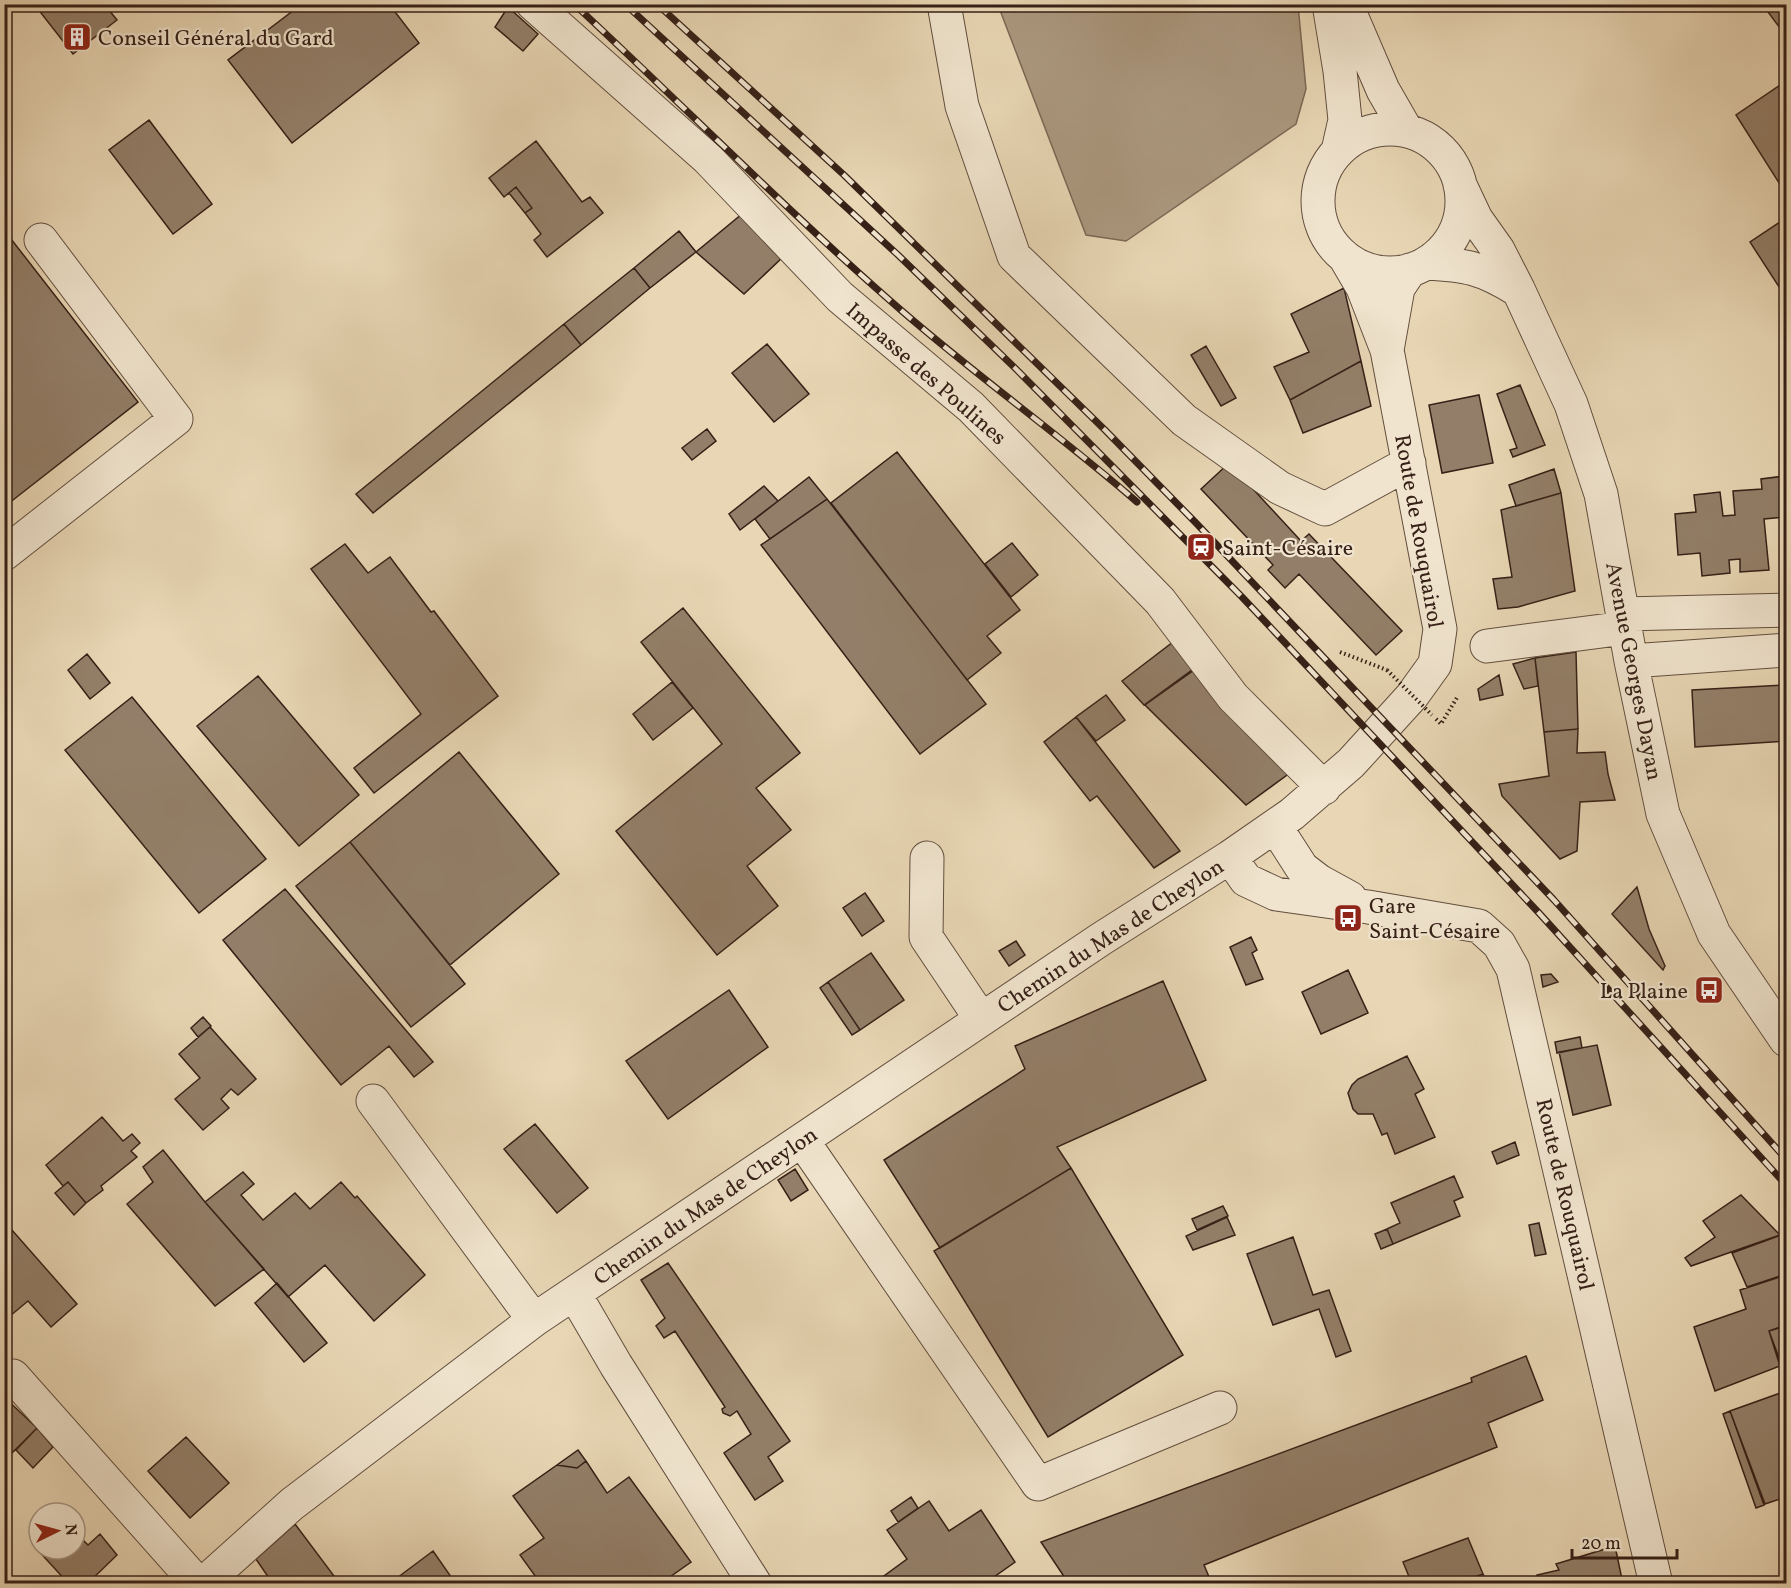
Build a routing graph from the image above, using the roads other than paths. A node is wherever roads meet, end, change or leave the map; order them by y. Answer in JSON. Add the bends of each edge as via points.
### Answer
{"nodes":[{"id":1,"x":533,"y":4,"type":"edge"},
{"id":2,"x":944,"y":4,"type":"edge"},
{"id":3,"x":1329,"y":4,"type":"edge"},
{"id":4,"x":1346,"y":4,"type":"edge"},
{"id":5,"x":1406,"y":130,"type":"junction"},
{"id":6,"x":1338,"y":151,"type":"junction"},
{"id":7,"x":1460,"y":185,"type":"junction"},
{"id":8,"x":41,"y":240,"type":"dead end"},
{"id":9,"x":1346,"y":258,"type":"junction"},
{"id":10,"x":1419,"y":267,"type":"junction"},
{"id":11,"x":1516,"y":289,"type":"junction"},
{"id":12,"x":1387,"y":350,"type":"junction"},
{"id":13,"x":1409,"y":463,"type":"junction"},
{"id":14,"x":4,"y":554,"type":"edge"},
{"id":15,"x":1786,"y":610,"type":"edge"},
{"id":16,"x":1624,"y":621,"type":"junction"},
{"id":17,"x":1487,"y":646,"type":"dead end"},
{"id":18,"x":1786,"y":650,"type":"edge"},
{"id":19,"x":1631,"y":661,"type":"junction"},
{"id":20,"x":1324,"y":788,"type":"junction"},
{"id":21,"x":1284,"y":820,"type":"junction"},
{"id":22,"x":1230,"y":857,"type":"junction"},
{"id":23,"x":927,"y":858,"type":"dead end"},
{"id":24,"x":1368,"y":907,"type":"junction"},
{"id":25,"x":981,"y":1019,"type":"junction"},
{"id":26,"x":1786,"y":1040,"type":"edge"},
{"id":27,"x":373,"y":1101,"type":"dead end"},
{"id":28,"x":802,"y":1140,"type":"junction"},
{"id":29,"x":574,"y":1293,"type":"junction"},
{"id":30,"x":534,"y":1320,"type":"junction"},
{"id":31,"x":13,"y":1376,"type":"dead end"},
{"id":32,"x":1220,"y":1408,"type":"dead end"},
{"id":33,"x":198,"y":1584,"type":"edge"},
{"id":34,"x":203,"y":1584,"type":"edge"},
{"id":35,"x":754,"y":1584,"type":"edge"},
{"id":36,"x":1656,"y":1584,"type":"edge"}],
"edges":[{"from":1,"to":20,"type":"street","name":"Impasse des Poulines","via":[[708,159],[840,297],[971,407],[1160,601],[1233,697]]},
{"from":2,"to":13,"type":"street","via":[[962,106],[1014,256],[1184,420],[1280,488],[1325,509]]},
{"from":3,"to":6,"type":"street","via":[[1345,120]]},
{"from":4,"to":5,"type":"street","via":[[1383,90]]},
{"from":5,"to":6,"type":"street","via":[[1376,130],[1350,140]]},
{"from":5,"to":7,"type":"street","via":[[1440,148],[1454,167]]},
{"from":6,"to":9,"type":"street","via":[[1320,181],[1318,204],[1331,242]]},
{"from":7,"to":10,"type":"street","via":[[1462,208],[1454,234],[1444,248]]},
{"from":7,"to":11,"type":"street","name":"Avenue Georges Dayan"},
{"from":8,"to":14,"type":"street","via":[[176,419]]},
{"from":9,"to":10,"type":"street","via":[[1377,272]]},
{"from":9,"to":12,"type":"street","name":"Route de Rouquairol","via":[[1363,288]]},
{"from":10,"to":11,"type":"street","via":[[1461,265],[1492,274]]},
{"from":10,"to":12,"type":"street","name":"Route de Rouquairol","via":[[1398,288]]},
{"from":11,"to":16,"type":"street","name":"Avenue Georges Dayan","via":[[1570,404],[1601,494]]},
{"from":12,"to":13,"type":"street","name":"Route de Rouquairol"},
{"from":13,"to":20,"type":"street","name":"Route de Rouquairol","via":[[1440,629],[1435,664],[1422,705]]},
{"from":15,"to":16,"type":"street"},
{"from":16,"to":17,"type":"street"},
{"from":16,"to":19,"type":"street","name":"Avenue Georges Dayan"},
{"from":18,"to":19,"type":"street"},
{"from":19,"to":26,"type":"street","name":"Avenue Georges Dayan","via":[[1663,814],[1714,934]]},
{"from":20,"to":21,"type":"street","name":"Route de Rouquairol"},
{"from":21,"to":22,"type":"street","name":"Route de Rouquairol"},
{"from":21,"to":24,"type":"street","name":"Route de Rouquairol","via":[[1302,867],[1319,881]]},
{"from":22,"to":24,"type":"street","name":"Route de Rouquairol","via":[[1246,880],[1276,894]]},
{"from":22,"to":25,"type":"street","name":"Chemin du Mas de Cheylon"},
{"from":23,"to":25,"type":"street","via":[[926,937]]},
{"from":24,"to":36,"type":"street","name":"Route de Rouquairol","via":[[1479,926],[1499,944],[1513,969]]},
{"from":25,"to":28,"type":"street","name":"Chemin du Mas de Cheylon"},
{"from":27,"to":30,"type":"street"},
{"from":28,"to":29,"type":"street","name":"Chemin du Mas de Cheylon"},
{"from":28,"to":32,"type":"street","via":[[1038,1484]]},
{"from":29,"to":30,"type":"street","name":"Chemin du Mas de Cheylon"},
{"from":29,"to":35,"type":"street"},
{"from":30,"to":34,"type":"street","name":"Chemin du Mas de Cheylon","via":[[292,1504]]},
{"from":31,"to":33,"type":"street"}]}
